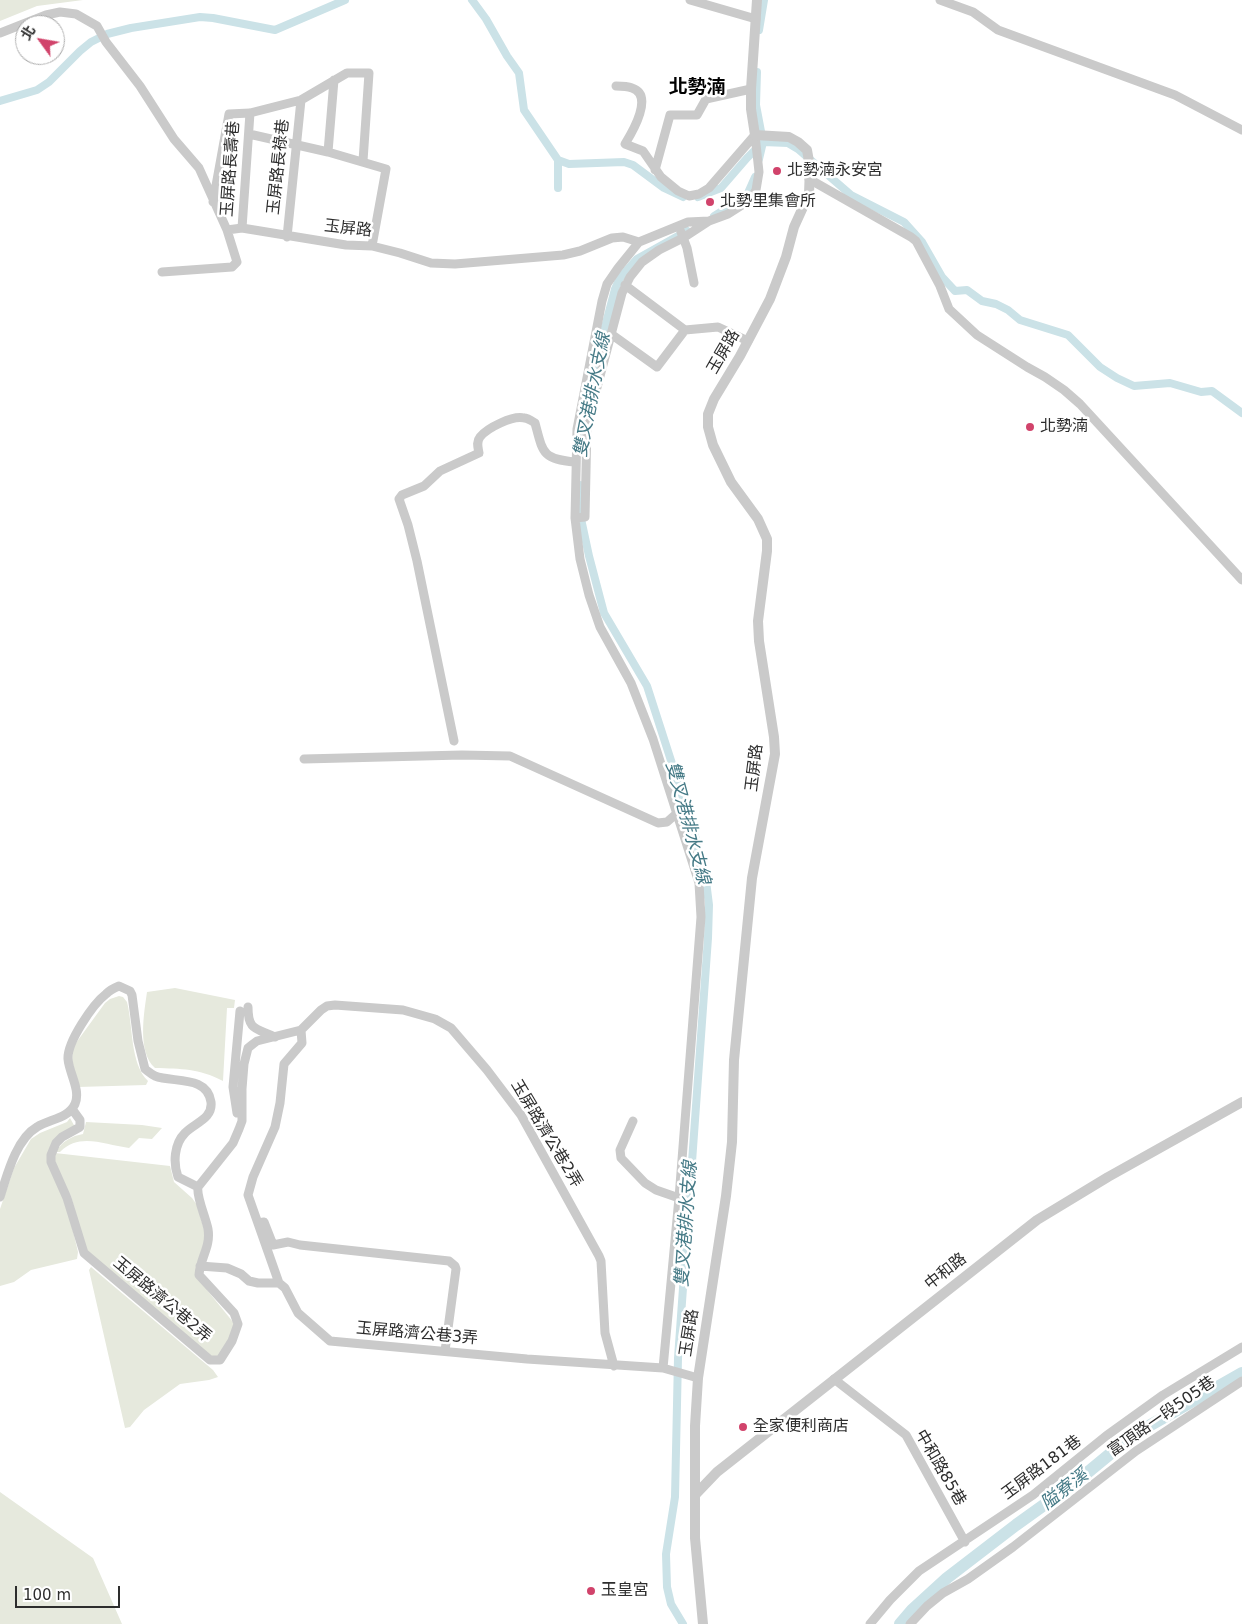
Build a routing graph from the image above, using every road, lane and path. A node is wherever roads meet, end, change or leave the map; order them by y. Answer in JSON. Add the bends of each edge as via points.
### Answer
{"nodes":[{"id":1,"x":690,"y":0,"type":"edge"},
{"id":2,"x":757,"y":0,"type":"edge"},
{"id":3,"x":940,"y":0,"type":"edge"},
{"id":4,"x":756,"y":19,"type":"junction"},
{"id":5,"x":0,"y":33,"type":"edge"},
{"id":6,"x":334,"y":80,"type":"junction"},
{"id":7,"x":616,"y":86,"type":"dead end"},
{"id":8,"x":751,"y":89,"type":"junction"},
{"id":9,"x":301,"y":100,"type":"junction"},
{"id":10,"x":250,"y":113,"type":"junction"},
{"id":11,"x":1242,"y":130,"type":"edge"},
{"id":12,"x":249,"y":134,"type":"junction"},
{"id":13,"x":758,"y":139,"type":"junction"},
{"id":14,"x":296,"y":144,"type":"junction"},
{"id":15,"x":328,"y":152,"type":"junction"},
{"id":16,"x":363,"y":161,"type":"junction"},
{"id":17,"x":654,"y":170,"type":"junction"},
{"id":18,"x":809,"y":179,"type":"junction"},
{"id":19,"x":213,"y":202,"type":"junction"},
{"id":20,"x":709,"y":221,"type":"junction"},
{"id":21,"x":678,"y":225,"type":"junction"},
{"id":22,"x":242,"y":228,"type":"junction"},
{"id":23,"x":227,"y":230,"type":"junction"},
{"id":24,"x":287,"y":237,"type":"junction"},
{"id":25,"x":683,"y":238,"type":"junction"},
{"id":26,"x":640,"y":242,"type":"junction"},
{"id":27,"x":372,"y":246,"type":"junction"},
{"id":28,"x":162,"y":272,"type":"dead end"},
{"id":29,"x":694,"y":283,"type":"dead end"},
{"id":30,"x":625,"y":286,"type":"junction"},
{"id":31,"x":685,"y":330,"type":"junction"},
{"id":32,"x":611,"y":334,"type":"junction"},
{"id":33,"x":748,"y":341,"type":"junction"},
{"id":34,"x":575,"y":462,"type":"junction"},
{"id":35,"x":575,"y":518,"type":"junction"},
{"id":36,"x":1242,"y":580,"type":"edge"},
{"id":37,"x":454,"y":741,"type":"dead end"},
{"id":38,"x":304,"y":759,"type":"dead end"},
{"id":39,"x":676,"y":814,"type":"junction"},
{"id":40,"x":302,"y":1030,"type":"junction"},
{"id":41,"x":275,"y":1037,"type":"junction"},
{"id":42,"x":1241,"y":1105,"type":"edge"},
{"id":43,"x":72,"y":1109,"type":"junction"},
{"id":44,"x":633,"y":1121,"type":"dead end"},
{"id":45,"x":232,"y":1143,"type":"junction"},
{"id":46,"x":198,"y":1187,"type":"junction"},
{"id":47,"x":0,"y":1197,"type":"edge"},
{"id":48,"x":679,"y":1198,"type":"junction"},
{"id":49,"x":258,"y":1223,"type":"junction"},
{"id":50,"x":200,"y":1266,"type":"junction"},
{"id":51,"x":279,"y":1283,"type":"junction"},
{"id":52,"x":1242,"y":1347,"type":"edge"},
{"id":53,"x":445,"y":1351,"type":"junction"},
{"id":54,"x":614,"y":1366,"type":"junction"},
{"id":55,"x":664,"y":1368,"type":"junction"},
{"id":56,"x":698,"y":1378,"type":"junction"},
{"id":57,"x":834,"y":1379,"type":"junction"},
{"id":58,"x":1242,"y":1381,"type":"edge"},
{"id":59,"x":695,"y":1495,"type":"junction"},
{"id":60,"x":965,"y":1542,"type":"junction"},
{"id":61,"x":703,"y":1624,"type":"edge"},
{"id":62,"x":870,"y":1624,"type":"edge"},
{"id":63,"x":910,"y":1624,"type":"edge"}],
"edges":[{"from":1,"to":4,"type":"street"},
{"from":2,"to":4,"type":"street","name":"玉屏路"},
{"from":3,"to":11,"type":"street","via":[[973,12],[998,30],[1175,95]]},
{"from":4,"to":8,"type":"street","name":"玉屏路"},
{"from":5,"to":19,"type":"street","via":[[60,12],[76,14],[97,26],[174,139],[199,168]]},
{"from":6,"to":9,"type":"street"},
{"from":6,"to":15,"type":"street"},
{"from":6,"to":16,"type":"street","via":[[347,73],[370,73]]},
{"from":7,"to":17,"type":"street","via":[[634,88],[641,94],[643,101],[638,119],[625,144],[643,151]]},
{"from":8,"to":13,"type":"street","name":"玉屏路","via":[[751,109]]},
{"from":8,"to":17,"type":"street","via":[[706,99],[697,115],[670,115]]},
{"from":9,"to":10,"type":"street"},
{"from":9,"to":14,"type":"street","name":"玉屏路長祿巷"},
{"from":10,"to":12,"type":"street","name":"玉屏路長壽巷"},
{"from":10,"to":19,"type":"street","via":[[229,114]]},
{"from":12,"to":14,"type":"street"},
{"from":12,"to":22,"type":"street","name":"玉屏路長壽巷"},
{"from":13,"to":17,"type":"street","via":[[699,194],[689,196],[678,191]]},
{"from":13,"to":18,"type":"street","name":"玉屏路","via":[[789,137],[798,142],[807,150]]},
{"from":13,"to":20,"type":"street","name":"玉屏路","via":[[756,190],[750,200]]},
{"from":14,"to":15,"type":"street"},
{"from":14,"to":24,"type":"street","name":"玉屏路長祿巷"},
{"from":15,"to":16,"type":"street"},
{"from":16,"to":27,"type":"street","via":[[386,169]]},
{"from":18,"to":33,"type":"street","name":"玉屏路","via":[[809,194],[794,227],[786,257],[770,299]]},
{"from":18,"to":36,"type":"street","via":[[916,241],[949,309],[977,335],[1064,390]]},
{"from":19,"to":23,"type":"street"},
{"from":20,"to":21,"type":"street","name":"玉屏路"},
{"from":20,"to":25,"type":"street"},
{"from":21,"to":25,"type":"street"},
{"from":21,"to":26,"type":"street","name":"玉屏路"},
{"from":22,"to":23,"type":"street","name":"玉屏路"},
{"from":22,"to":24,"type":"street","name":"玉屏路"},
{"from":23,"to":28,"type":"street","via":[[237,262],[232,267]]},
{"from":24,"to":27,"type":"street","name":"玉屏路"},
{"from":25,"to":29,"type":"street"},
{"from":25,"to":30,"type":"street","via":[[642,262]]},
{"from":26,"to":27,"type":"street","name":"玉屏路","via":[[623,237],[612,238],[563,255],[455,264],[431,263]]},
{"from":26,"to":34,"type":"street","name":"玉屏路","via":[[618,268],[602,302],[577,429]]},
{"from":30,"to":31,"type":"street"},
{"from":30,"to":32,"type":"street"},
{"from":31,"to":32,"type":"street","via":[[657,367]]},
{"from":31,"to":33,"type":"street","via":[[718,327]]},
{"from":32,"to":35,"type":"street","via":[[587,424],[585,517]]},
{"from":33,"to":56,"type":"street","name":"玉屏路","via":[[714,398],[708,414],[708,427],[731,482],[758,519],[767,539],[758,621],[775,754],[752,878],[734,1060],[732,1142]]},
{"from":34,"to":35,"type":"street","name":"玉屏路"},
{"from":34,"to":37,"type":"street","via":[[555,459],[545,453],[535,423],[515,417],[481,437],[477,444],[479,453],[440,471],[424,486],[399,499],[417,561]]},
{"from":35,"to":39,"type":"street","name":"玉屏路","via":[[589,595],[600,627],[631,683],[646,720]]},
{"from":38,"to":39,"type":"street","via":[[510,756],[658,823],[667,822]]},
{"from":39,"to":48,"type":"street","name":"玉屏路","via":[[699,883],[701,917]]},
{"from":40,"to":41,"type":"street"},
{"from":40,"to":49,"type":"street","name":"玉屏路濟公巷3弄","via":[[302,1043],[284,1064],[275,1126],[248,1195]]},
{"from":40,"to":54,"type":"street","name":"玉屏路濟公巷2弄","via":[[321,1010],[335,1005],[402,1010],[436,1020],[457,1033],[521,1115],[599,1256],[605,1334]]},
{"from":41,"to":45,"type":"street","via":[[258,1041],[248,1048],[242,1074],[242,1121]]},
{"from":41,"to":45,"type":"street","via":[[251,1026],[244,1009],[232,1087],[237,1108]]},
{"from":42,"to":57,"type":"street","name":"中和路","via":[[1108,1177],[1038,1220]]},
{"from":43,"to":46,"type":"street","via":[[77,1093],[68,1053],[74,1036],[103,995],[119,986],[125,988],[132,995],[145,1069],[157,1076],[194,1082],[208,1094],[210,1112],[186,1132],[174,1161],[178,1177]]},
{"from":43,"to":47,"type":"street","via":[[37,1126],[24,1139],[10,1165]]},
{"from":43,"to":50,"type":"street","name":"玉屏路濟公巷2弄","via":[[80,1120],[80,1127],[56,1143],[50,1162],[68,1198],[84,1254],[210,1360],[216,1361],[232,1341],[238,1324],[234,1313],[199,1275]]},
{"from":44,"to":48,"type":"street","via":[[620,1150],[621,1158],[645,1183]]},
{"from":45,"to":46,"type":"street"},
{"from":46,"to":50,"type":"street","via":[[196,1192],[208,1227],[209,1241]]},
{"from":48,"to":55,"type":"street","name":"玉屏路"},
{"from":49,"to":51,"type":"street","name":"玉屏路濟公巷3弄"},
{"from":49,"to":53,"type":"street","via":[[264,1222],[273,1245],[288,1242],[449,1261],[456,1269]]},
{"from":50,"to":51,"type":"street","via":[[227,1268],[258,1284]]},
{"from":51,"to":53,"type":"street","name":"玉屏路濟公巷3弄","via":[[298,1313],[330,1341]]},
{"from":52,"to":60,"type":"street","name":"玉屏路181巷","via":[[1163,1395],[1033,1495]]},
{"from":53,"to":54,"type":"street","name":"玉屏路濟公巷3弄"},
{"from":54,"to":55,"type":"street","name":"玉屏路濟公巷3弄"},
{"from":55,"to":56,"type":"street","name":"玉屏路"},
{"from":56,"to":59,"type":"street","name":"玉屏路"},
{"from":57,"to":59,"type":"street","name":"中和路","via":[[717,1472]]},
{"from":57,"to":60,"type":"street","name":"中和路85巷","via":[[906,1435]]},
{"from":58,"to":63,"type":"street","name":"富頂路一段505巷","via":[[1136,1451],[1013,1547],[943,1593]]},
{"from":59,"to":61,"type":"street","name":"玉屏路","via":[[695,1538]]},
{"from":60,"to":62,"type":"street","name":"玉屏路181巷","via":[[919,1571]]}]}
